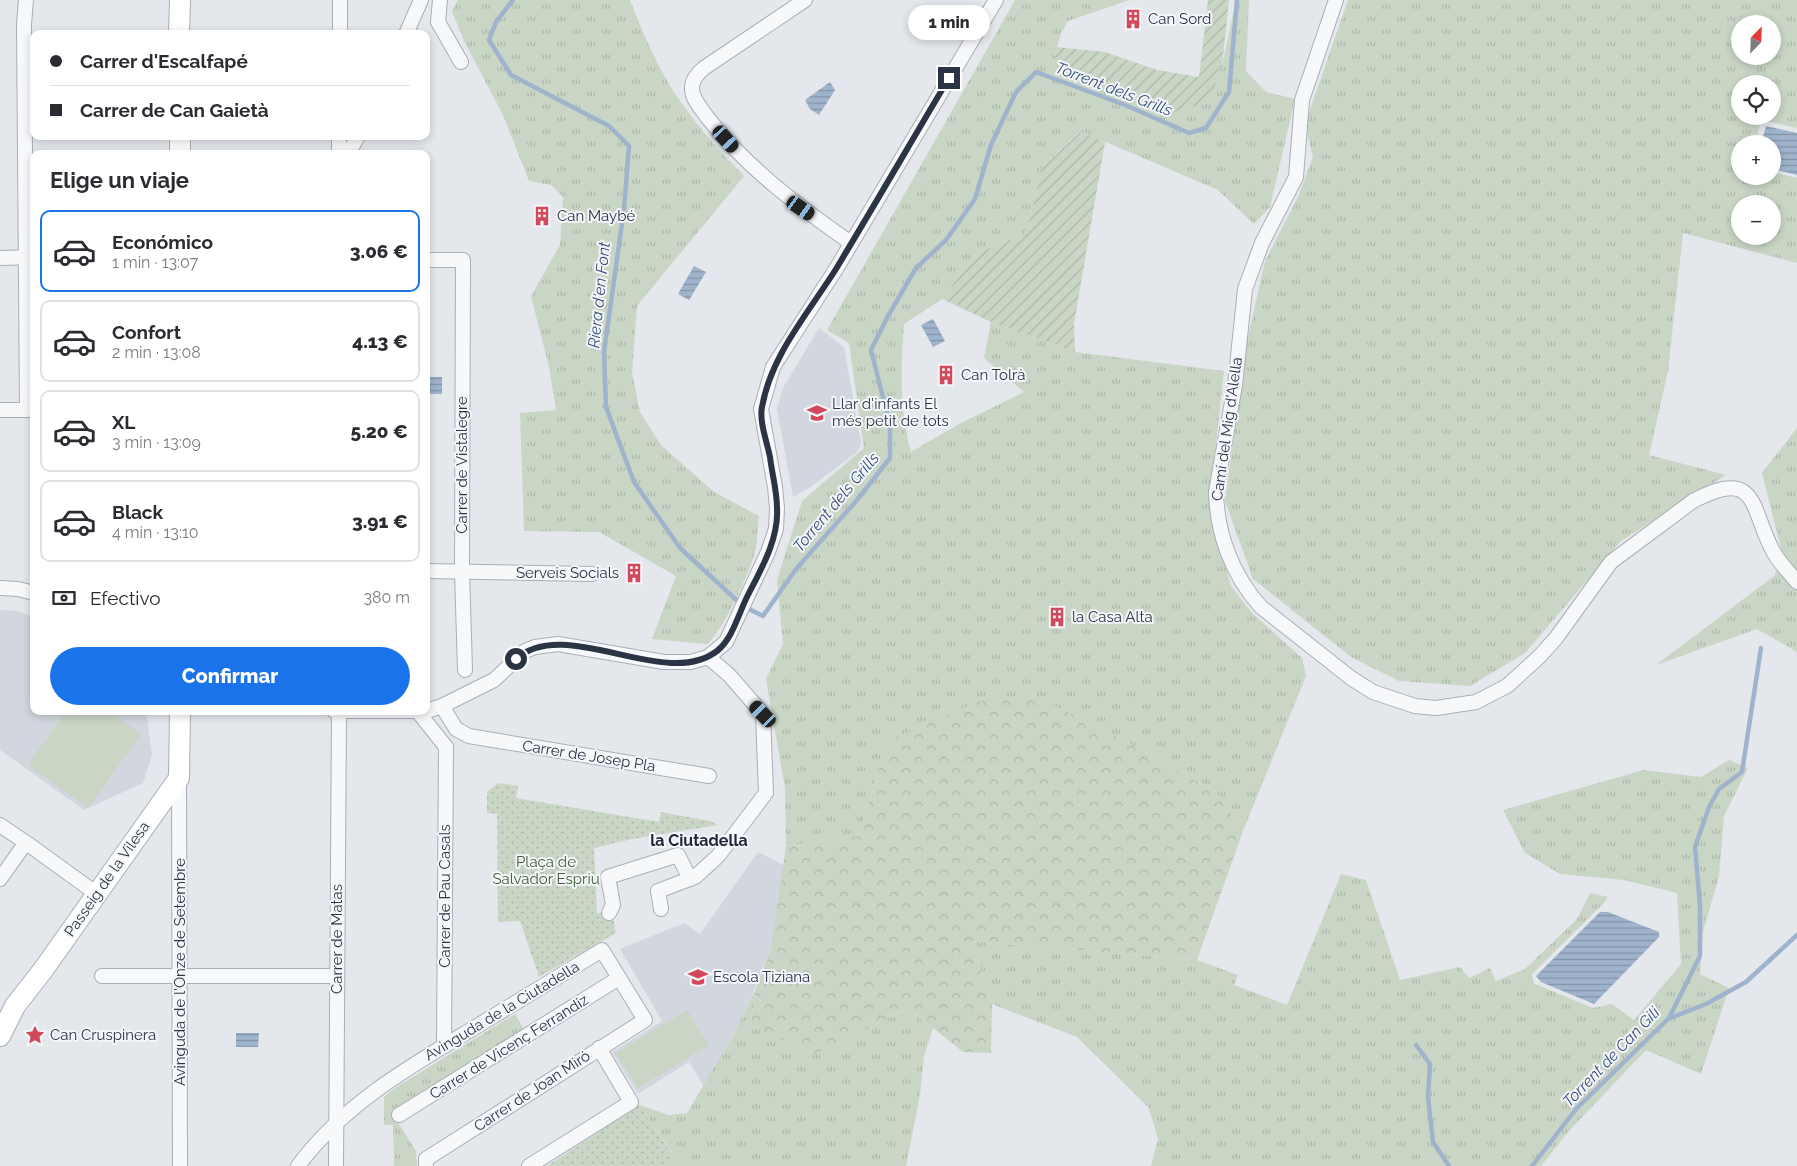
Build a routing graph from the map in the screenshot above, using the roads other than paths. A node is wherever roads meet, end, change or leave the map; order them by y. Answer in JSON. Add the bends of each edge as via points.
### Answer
{"nodes":[{"id":1,"x":26,"y":0,"type":"edge"},
{"id":2,"x":180,"y":0,"type":"edge"},
{"id":3,"x":340,"y":0,"type":"edge"},
{"id":4,"x":421,"y":0,"type":"edge"},
{"id":5,"x":440,"y":0,"type":"edge"},
{"id":6,"x":805,"y":0,"type":"edge"},
{"id":7,"x":996,"y":0,"type":"edge"},
{"id":8,"x":1336,"y":0,"type":"edge"},
{"id":9,"x":179,"y":30,"type":"edge"},
{"id":10,"x":340,"y":30,"type":"edge"},
{"id":11,"x":408,"y":30,"type":"edge"},
{"id":12,"x":461,"y":62,"type":"dead end"},
{"id":13,"x":30,"y":106,"type":"edge"},
{"id":14,"x":851,"y":243,"type":"junction"},
{"id":15,"x":0,"y":258,"type":"edge"},
{"id":16,"x":30,"y":258,"type":"edge"},
{"id":17,"x":430,"y":260,"type":"edge"},
{"id":18,"x":0,"y":410,"type":"edge"},
{"id":19,"x":30,"y":410,"type":"edge"},
{"id":20,"x":430,"y":571,"type":"edge"},
{"id":21,"x":462,"y":572,"type":"junction"},
{"id":22,"x":592,"y":574,"type":"dead end"},
{"id":23,"x":1797,"y":582,"type":"edge"},
{"id":24,"x":0,"y":588,"type":"edge"},
{"id":25,"x":30,"y":592,"type":"edge"},
{"id":26,"x":708,"y":657,"type":"junction"},
{"id":27,"x":465,"y":670,"type":"dead end"},
{"id":28,"x":442,"y":706,"type":"junction"},
{"id":29,"x":430,"y":710,"type":"edge"},
{"id":30,"x":180,"y":715,"type":"edge"},
{"id":31,"x":337,"y":715,"type":"edge"},
{"id":32,"x":425,"y":715,"type":"edge"},
{"id":33,"x":456,"y":729,"type":"junction"},
{"id":34,"x":469,"y":736,"type":"junction"},
{"id":35,"x":440,"y":739,"type":"junction"},
{"id":36,"x":709,"y":776,"type":"dead end"},
{"id":37,"x":179,"y":778,"type":"junction"},
{"id":38,"x":0,"y":825,"type":"edge"},
{"id":39,"x":28,"y":844,"type":"junction"},
{"id":40,"x":690,"y":879,"type":"junction"},
{"id":41,"x":0,"y":880,"type":"edge"},
{"id":42,"x":97,"y":894,"type":"junction"},
{"id":43,"x":660,"y":909,"type":"dead end"},
{"id":44,"x":609,"y":913,"type":"dead end"},
{"id":45,"x":181,"y":974,"type":"junction"},
{"id":46,"x":102,"y":976,"type":"dead end"},
{"id":47,"x":336,"y":976,"type":"junction"},
{"id":48,"x":619,"y":978,"type":"junction"},
{"id":49,"x":645,"y":1020,"type":"joint"},
{"id":50,"x":0,"y":1034,"type":"edge"},
{"id":51,"x":444,"y":1046,"type":"junction"},
{"id":52,"x":599,"y":1048,"type":"junction"},
{"id":53,"x":399,"y":1115,"type":"dead end"},
{"id":54,"x":337,"y":1123,"type":"junction"},
{"id":55,"x":180,"y":1166,"type":"edge"},
{"id":56,"x":298,"y":1166,"type":"edge"},
{"id":57,"x":336,"y":1166,"type":"edge"},
{"id":58,"x":426,"y":1166,"type":"edge"},
{"id":59,"x":529,"y":1166,"type":"edge"}],
"edges":[{"from":1,"to":13,"type":"street","via":[[24,24]]},
{"from":2,"to":9,"type":"street"},
{"from":3,"to":10,"type":"street"},
{"from":4,"to":11,"type":"street"},
{"from":5,"to":12,"type":"street","via":[[438,22]]},
{"from":6,"to":14,"type":"street","via":[[704,68],[692,86],[696,101],[745,160],[801,208]]},
{"from":7,"to":14,"type":"street"},
{"from":8,"to":23,"type":"street","name":"Camí del Mig d'Alella","via":[[1302,100],[1296,177],[1255,256],[1245,289],[1235,385],[1216,492],[1226,546],[1235,571],[1248,592],[1260,607],[1373,692],[1393,700],[1436,708],[1476,702],[1507,686],[1556,638],[1610,562],[1707,493],[1730,488],[1741,489],[1747,494],[1773,552]]},
{"from":13,"to":16,"type":"street"},
{"from":14,"to":26,"type":"street","via":[[773,368],[761,409],[778,508],[776,529],[726,642]]},
{"from":15,"to":16,"type":"street"},
{"from":16,"to":19,"type":"street"},
{"from":17,"to":21,"type":"street","name":"Carrer de Vistalegre","via":[[463,260]]},
{"from":18,"to":19,"type":"street"},
{"from":20,"to":21,"type":"street"},
{"from":21,"to":22,"type":"street"},
{"from":21,"to":27,"type":"street","name":"Carrer de Vistalegre"},
{"from":24,"to":25,"type":"street"},
{"from":26,"to":28,"type":"street","via":[[692,662],[664,662],[558,644],[546,645],[525,651],[494,680]]},
{"from":26,"to":40,"type":"street","via":[[729,675],[763,714],[766,793],[718,856]]},
{"from":28,"to":29,"type":"street"},
{"from":28,"to":33,"type":"street"},
{"from":28,"to":35,"type":"street","name":"Carrer de Pau Casals","via":[[436,716]]},
{"from":30,"to":37,"type":"street"},
{"from":31,"to":47,"type":"street","name":"Carrer de Matas"},
{"from":32,"to":35,"type":"street"},
{"from":33,"to":34,"type":"street","name":"Carrer de Josep Pla"},
{"from":33,"to":35,"type":"street"},
{"from":34,"to":35,"type":"street","via":[[454,741]]},
{"from":34,"to":36,"type":"street","name":"Carrer de Josep Pla"},
{"from":35,"to":51,"type":"street","name":"Carrer de Pau Casals"},
{"from":37,"to":42,"type":"street","name":"Passeig de la Vilesa"},
{"from":37,"to":45,"type":"street","name":"Avinguda de l'Onze de Setembre"},
{"from":38,"to":39,"type":"street"},
{"from":39,"to":41,"type":"street"},
{"from":39,"to":42,"type":"street"},
{"from":40,"to":43,"type":"street","via":[[658,891]]},
{"from":40,"to":44,"type":"street","via":[[678,854],[608,877],[613,905]]},
{"from":42,"to":50,"type":"street","name":"Passeig de la Vilesa","via":[[15,1006]]},
{"from":45,"to":46,"type":"street"},
{"from":45,"to":47,"type":"street"},
{"from":45,"to":55,"type":"street","name":"Avinguda de l'Onze de Setembre"},
{"from":47,"to":54,"type":"street","name":"Carrer de Matas"},
{"from":48,"to":49,"type":"street","name":"Avinguda de la Ciutadella"},
{"from":48,"to":51,"type":"street","name":"Avinguda de la Ciutadella","via":[[602,950]]},
{"from":48,"to":53,"type":"street","name":"Carrer de Vicenç Ferrandiz"},
{"from":49,"to":52,"type":"street","name":"Carrer de Joan Miró"},
{"from":51,"to":54,"type":"street","name":"Avinguda de la Ciutadella","via":[[383,1083]]},
{"from":52,"to":58,"type":"street","name":"Carrer de Joan Miró","via":[[426,1159]]},
{"from":52,"to":59,"type":"street","via":[[631,1102]]},
{"from":54,"to":56,"type":"street","name":"Avinguda de la Ciutadella","via":[[308,1151]]},
{"from":54,"to":57,"type":"street","name":"Carrer de Matas"}]}
